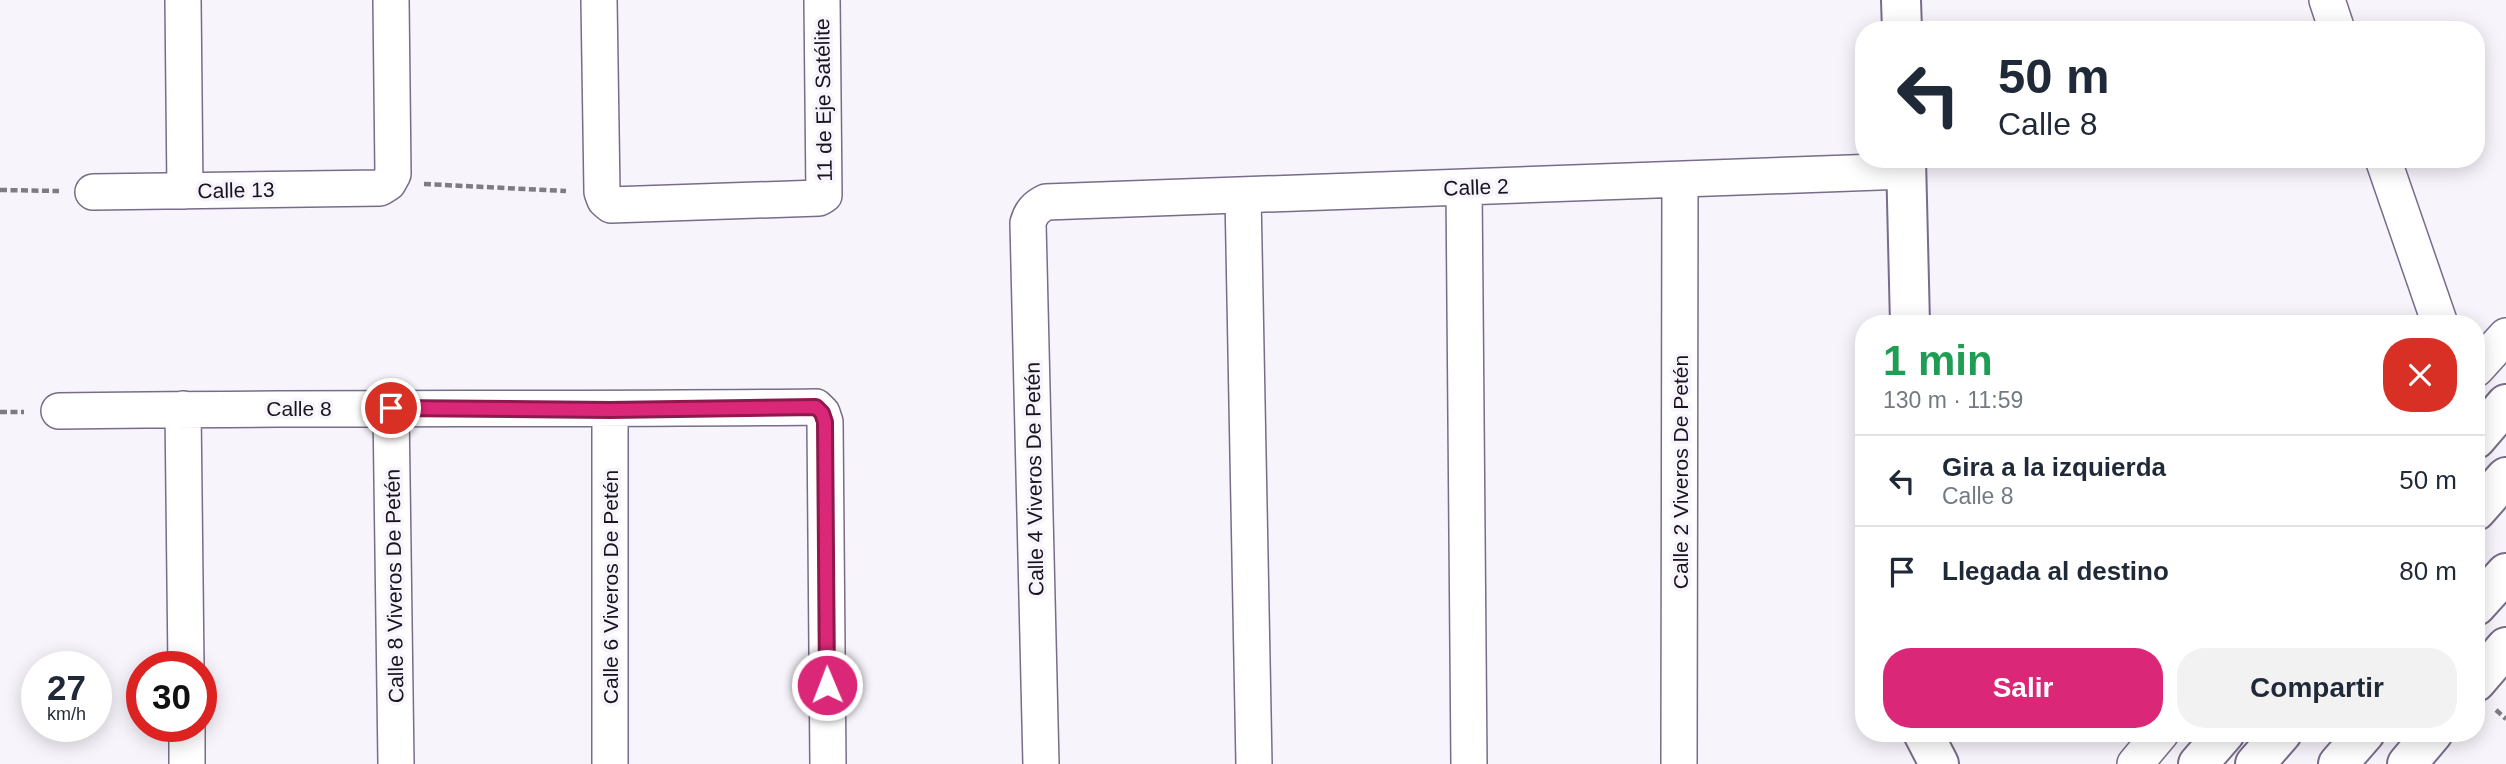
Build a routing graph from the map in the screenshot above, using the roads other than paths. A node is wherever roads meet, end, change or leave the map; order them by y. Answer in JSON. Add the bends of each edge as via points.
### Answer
{"nodes":[{"id":1,"x":183,"y":0,"type":"edge"},
{"id":2,"x":391,"y":0,"type":"edge"},
{"id":3,"x":599,"y":0,"type":"edge"},
{"id":4,"x":822,"y":0,"type":"edge"},
{"id":5,"x":1901,"y":0,"type":"edge"},
{"id":6,"x":2327,"y":0,"type":"edge"},
{"id":7,"x":1902,"y":21,"type":"edge"},
{"id":8,"x":2334,"y":21,"type":"edge"},
{"id":9,"x":1861,"y":168,"type":"edge"},
{"id":10,"x":1906,"y":168,"type":"edge"},
{"id":11,"x":2386,"y":168,"type":"edge"},
{"id":12,"x":1680,"y":180,"type":"junction"},
{"id":13,"x":1464,"y":187,"type":"junction"},
{"id":14,"x":185,"y":191,"type":"junction"},
{"id":15,"x":93,"y":192,"type":"road end"},
{"id":16,"x":1243,"y":195,"type":"junction"},
{"id":17,"x":1046,"y":202,"type":"joint"},
{"id":18,"x":1910,"y":315,"type":"edge"},
{"id":19,"x":2437,"y":315,"type":"edge"},
{"id":20,"x":2506,"y":336,"type":"edge"},
{"id":21,"x":2485,"y":359,"type":"edge"},
{"id":22,"x":2506,"y":404,"type":"edge"},
{"id":23,"x":391,"y":408,"type":"junction"},
{"id":24,"x":183,"y":409,"type":"junction"},
{"id":25,"x":610,"y":410,"type":"junction"},
{"id":26,"x":59,"y":411,"type":"dead end"},
{"id":27,"x":2485,"y":428,"type":"edge"},
{"id":28,"x":2506,"y":477,"type":"edge"},
{"id":29,"x":2485,"y":501,"type":"edge"},
{"id":30,"x":2506,"y":573,"type":"edge"},
{"id":31,"x":2485,"y":596,"type":"edge"},
{"id":32,"x":2506,"y":647,"type":"edge"},
{"id":33,"x":186,"y":651,"type":"edge"},
{"id":34,"x":2485,"y":672,"type":"edge"},
{"id":35,"x":187,"y":742,"type":"edge"},
{"id":36,"x":1921,"y":742,"type":"edge"},
{"id":37,"x":1927,"y":742,"type":"edge"},
{"id":38,"x":2153,"y":742,"type":"edge"},
{"id":39,"x":2217,"y":742,"type":"edge"},
{"id":40,"x":2274,"y":742,"type":"edge"},
{"id":41,"x":2357,"y":742,"type":"edge"},
{"id":42,"x":2425,"y":742,"type":"edge"},
{"id":43,"x":187,"y":764,"type":"edge"},
{"id":44,"x":396,"y":764,"type":"edge"},
{"id":45,"x":610,"y":764,"type":"edge"},
{"id":46,"x":828,"y":764,"type":"edge"},
{"id":47,"x":1041,"y":764,"type":"edge"},
{"id":48,"x":1254,"y":764,"type":"edge"},
{"id":49,"x":1469,"y":764,"type":"edge"},
{"id":50,"x":1679,"y":764,"type":"edge"},
{"id":51,"x":1919,"y":764,"type":"edge"},
{"id":52,"x":1939,"y":764,"type":"edge"},
{"id":53,"x":2135,"y":764,"type":"edge"},
{"id":54,"x":2198,"y":764,"type":"edge"},
{"id":55,"x":2255,"y":764,"type":"edge"},
{"id":56,"x":2338,"y":764,"type":"edge"},
{"id":57,"x":2407,"y":764,"type":"edge"}],
"edges":[{"from":1,"to":14,"type":"street"},
{"from":2,"to":14,"type":"street","name":"Calle 13","via":[[393,174],[384,186]]},
{"from":3,"to":4,"type":"street","name":"11 de Eje Satélite","via":[[602,192],[611,205],[824,195]]},
{"from":5,"to":7,"type":"main road"},
{"from":6,"to":8,"type":"street"},
{"from":9,"to":12,"type":"street","name":"Calle 2"},
{"from":10,"to":18,"type":"main road"},
{"from":11,"to":19,"type":"street"},
{"from":12,"to":13,"type":"street","name":"Calle 2"},
{"from":12,"to":50,"type":"street","name":"Calle 2 Viveros De Petén"},
{"from":13,"to":16,"type":"street","name":"Calle 2"},
{"from":13,"to":49,"type":"street"},
{"from":14,"to":15,"type":"street","name":"Calle 13"},
{"from":16,"to":17,"type":"street","name":"Calle 2"},
{"from":16,"to":48,"type":"street"},
{"from":17,"to":47,"type":"street","name":"Calle 4 Viveros De Petén","via":[[1037,206],[1028,223]]},
{"from":20,"to":21,"type":"street"},
{"from":22,"to":27,"type":"main road"},
{"from":23,"to":24,"type":"street","name":"Calle 8"},
{"from":23,"to":25,"type":"street","name":"Calle 8"},
{"from":23,"to":44,"type":"street","name":"Calle 8 Viveros De Petén"},
{"from":24,"to":26,"type":"street","name":"Calle 8"},
{"from":24,"to":33,"type":"street"},
{"from":25,"to":45,"type":"street","name":"Calle 6 Viveros De Petén"},
{"from":25,"to":46,"type":"street","name":"Calle 8","via":[[816,407],[822,413]]},
{"from":28,"to":29,"type":"main road"},
{"from":30,"to":31,"type":"main road"},
{"from":32,"to":34,"type":"main road"},
{"from":35,"to":43,"type":"street"},
{"from":36,"to":51,"type":"main road"},
{"from":37,"to":52,"type":"main road"},
{"from":38,"to":53,"type":"street"},
{"from":39,"to":54,"type":"main road"},
{"from":40,"to":55,"type":"main road"},
{"from":41,"to":56,"type":"main road"},
{"from":42,"to":57,"type":"main road"}]}
